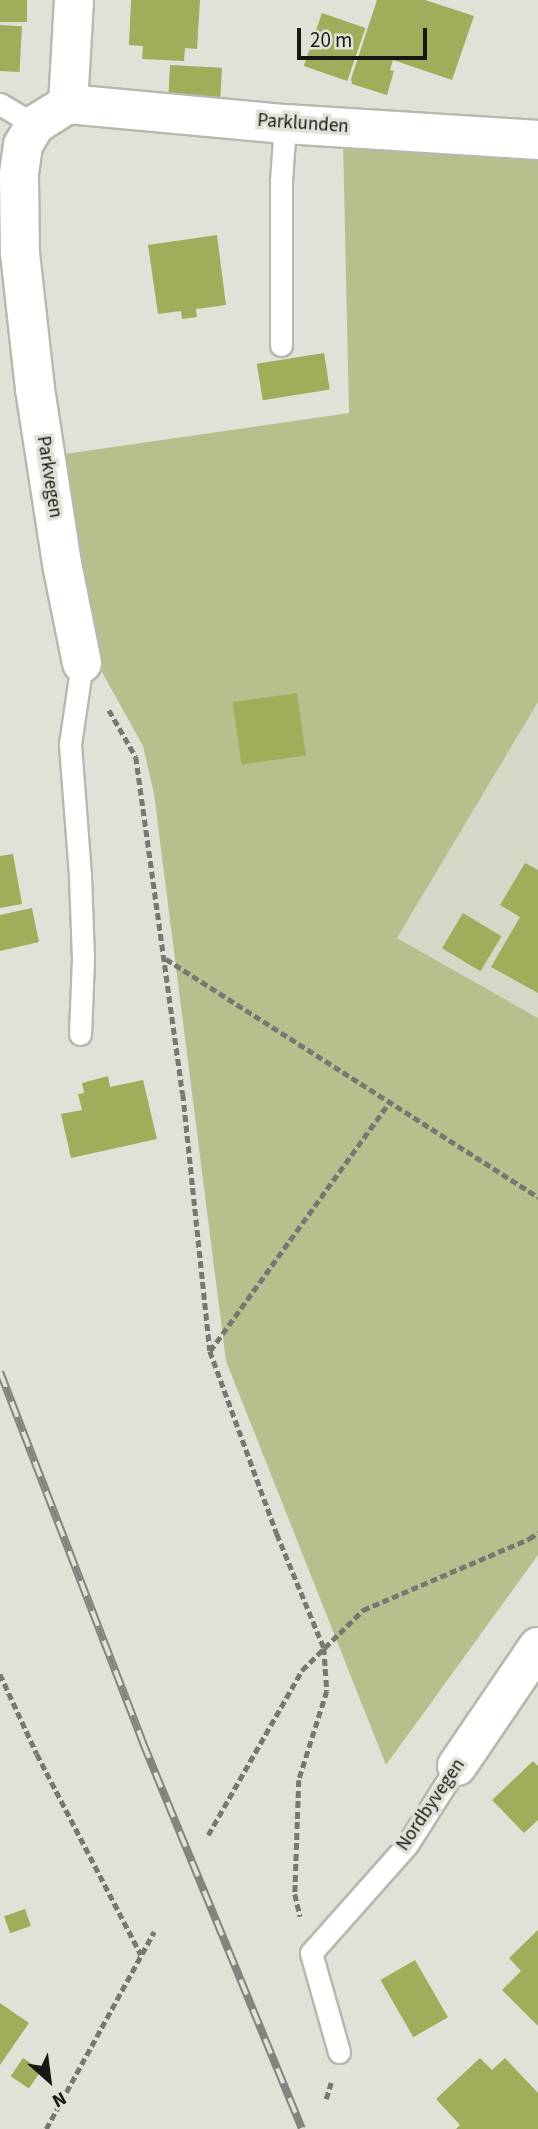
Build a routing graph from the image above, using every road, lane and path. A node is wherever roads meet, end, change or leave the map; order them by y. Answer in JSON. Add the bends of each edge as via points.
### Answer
{"nodes":[{"id":1,"x":74,"y":0,"type":"edge"},
{"id":2,"x":0,"y":104,"type":"edge"},
{"id":3,"x":68,"y":104,"type":"junction"},
{"id":4,"x":285,"y":124,"type":"junction"},
{"id":5,"x":35,"y":125,"type":"junction"},
{"id":6,"x":538,"y":140,"type":"edge"},
{"id":7,"x":281,"y":345,"type":"dead end"},
{"id":8,"x":82,"y":663,"type":"junction"},
{"id":9,"x":165,"y":958,"type":"junction"},
{"id":10,"x":80,"y":1034,"type":"dead end"},
{"id":11,"x":391,"y":1100,"type":"junction"},
{"id":12,"x":538,"y":1197,"type":"edge"},
{"id":13,"x":210,"y":1351,"type":"junction"},
{"id":14,"x":538,"y":1532,"type":"edge"},
{"id":15,"x":538,"y":1647,"type":"edge"},
{"id":16,"x":324,"y":1648,"type":"junction"},
{"id":17,"x":0,"y":1674,"type":"edge"},
{"id":18,"x":457,"y":1766,"type":"joint"},
{"id":19,"x":208,"y":1836,"type":"dead end"},
{"id":20,"x":154,"y":1932,"type":"dead end"},
{"id":21,"x":311,"y":1954,"type":"junction"},
{"id":22,"x":141,"y":1955,"type":"junction"},
{"id":23,"x":339,"y":2052,"type":"dead end"},
{"id":24,"x":47,"y":2129,"type":"edge"}],
"edges":[{"from":1,"to":3,"type":"street"},
{"from":2,"to":5,"type":"lane"},
{"from":3,"to":4,"type":"street","name":"Parklunden"},
{"from":3,"to":5,"type":"street"},
{"from":4,"to":6,"type":"street","name":"Parklunden"},
{"from":4,"to":7,"type":"lane"},
{"from":5,"to":8,"type":"street","name":"Parkvegen","via":[[23,145],[19,175],[20,253],[37,402]]},
{"from":8,"to":9,"type":"path","via":[[136,757]]},
{"from":8,"to":10,"type":"lane","via":[[70,744],[81,889]]},
{"from":9,"to":11,"type":"path"},
{"from":9,"to":13,"type":"path"},
{"from":11,"to":12,"type":"path"},
{"from":11,"to":13,"type":"path"},
{"from":13,"to":16,"type":"path"},
{"from":14,"to":16,"type":"path","via":[[363,1610]]},
{"from":15,"to":18,"type":"street","name":"Nordbyvegen"},
{"from":16,"to":19,"type":"path","via":[[302,1670]]},
{"from":16,"to":21,"type":"path","via":[[327,1691],[299,1780],[295,1894]]},
{"from":17,"to":22,"type":"path"},
{"from":18,"to":21,"type":"lane","name":"Nordbyvegen","via":[[407,1845]]},
{"from":20,"to":22,"type":"path"},
{"from":21,"to":23,"type":"lane"},
{"from":22,"to":24,"type":"path"}]}
